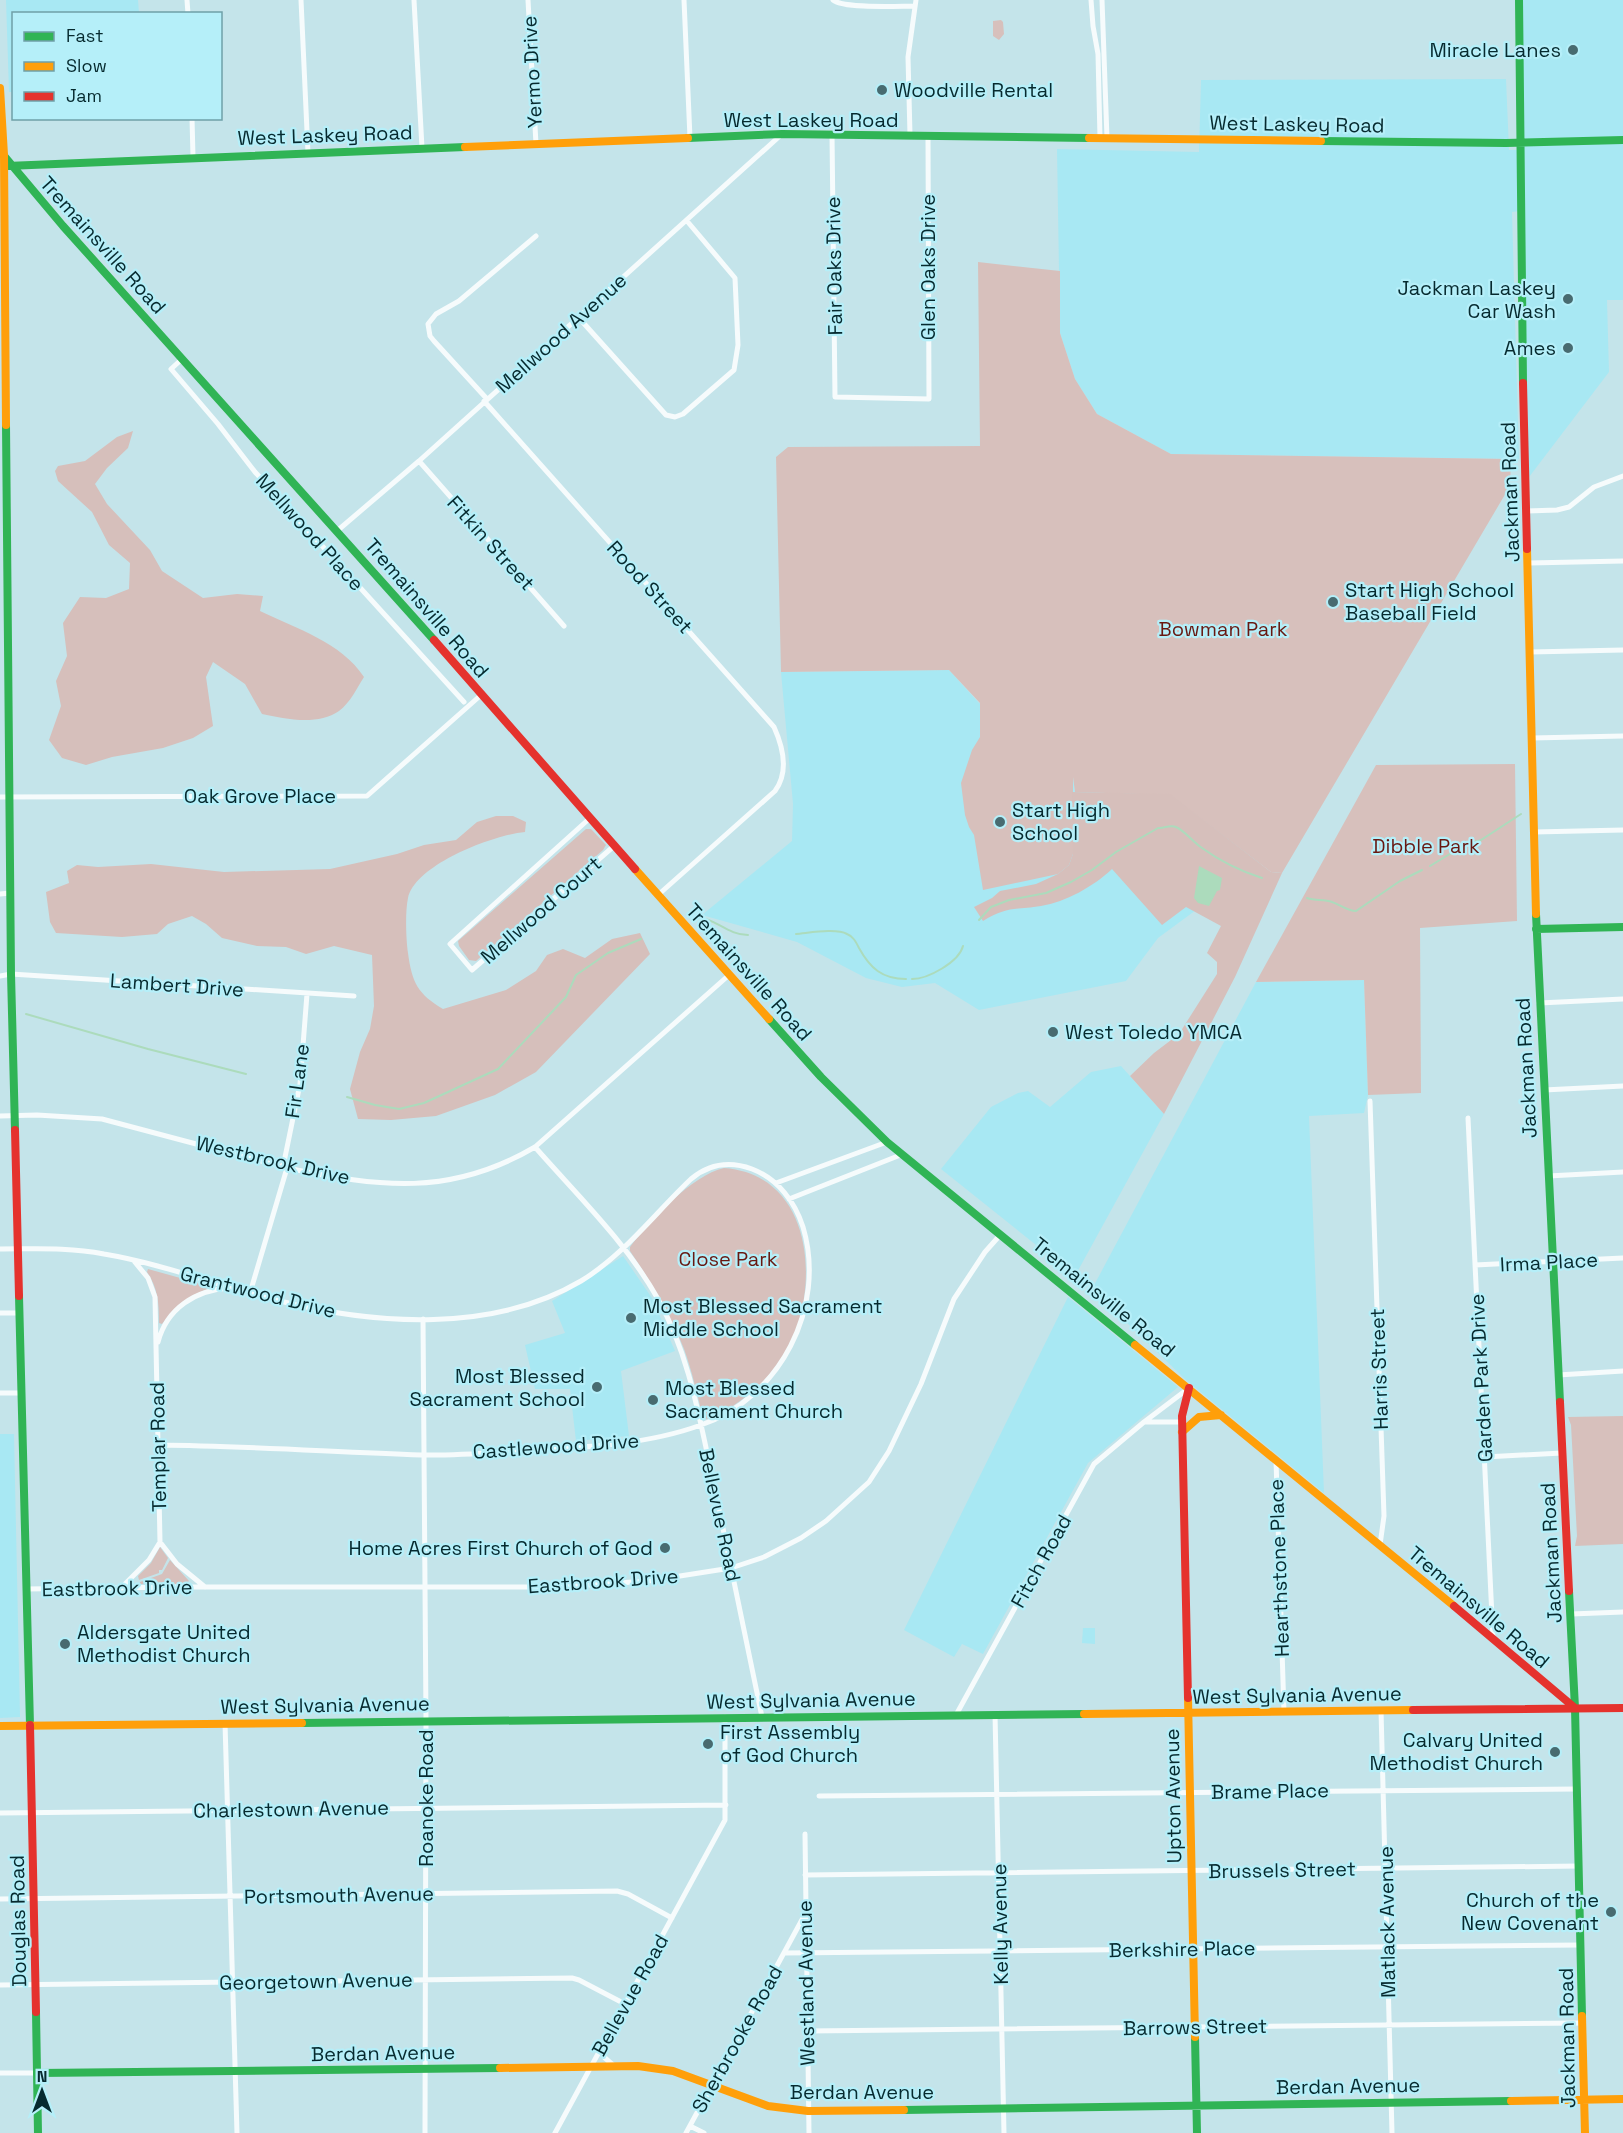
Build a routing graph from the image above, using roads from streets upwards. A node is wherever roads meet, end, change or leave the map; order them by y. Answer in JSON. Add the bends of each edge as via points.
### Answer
{"nodes":[{"id":1,"x":301,"y":0,"type":"edge"},
{"id":2,"x":414,"y":0,"type":"edge"},
{"id":3,"x":528,"y":0,"type":"edge"},
{"id":4,"x":684,"y":0,"type":"edge"},
{"id":5,"x":833,"y":0,"type":"edge"},
{"id":6,"x":1091,"y":0,"type":"edge"},
{"id":7,"x":1102,"y":0,"type":"edge"},
{"id":8,"x":1519,"y":0,"type":"edge"},
{"id":9,"x":916,"y":3,"type":"edge"},
{"id":10,"x":0,"y":88,"type":"edge"},
{"id":11,"x":192,"y":120,"type":"edge"},
{"id":12,"x":782,"y":134,"type":"junction"},
{"id":13,"x":832,"y":134,"type":"junction"},
{"id":14,"x":910,"y":135,"type":"junction"},
{"id":15,"x":928,"y":136,"type":"junction"},
{"id":16,"x":690,"y":138,"type":"junction"},
{"id":17,"x":1104,"y":138,"type":"junction"},
{"id":18,"x":1623,"y":140,"type":"edge"},
{"id":19,"x":1520,"y":143,"type":"junction"},
{"id":20,"x":536,"y":144,"type":"junction"},
{"id":21,"x":422,"y":148,"type":"junction"},
{"id":22,"x":2,"y":153,"type":"edge"},
{"id":23,"x":308,"y":153,"type":"junction"},
{"id":24,"x":194,"y":157,"type":"junction"},
{"id":25,"x":5,"y":166,"type":"edge"},
{"id":26,"x":687,"y":221,"type":"junction"},
{"id":27,"x":536,"y":236,"type":"dead end"},
{"id":28,"x":579,"y":318,"type":"junction"},
{"id":29,"x":3,"y":341,"type":"edge"},
{"id":30,"x":182,"y":359,"type":"junction"},
{"id":31,"x":929,"y":399,"type":"joint"},
{"id":32,"x":485,"y":400,"type":"junction"},
{"id":33,"x":3,"y":428,"type":"edge"},
{"id":34,"x":419,"y":461,"type":"junction"},
{"id":35,"x":1623,"y":476,"type":"edge"},
{"id":36,"x":1527,"y":511,"type":"junction"},
{"id":37,"x":337,"y":531,"type":"junction"},
{"id":38,"x":1623,"y":561,"type":"edge"},
{"id":39,"x":1528,"y":563,"type":"junction"},
{"id":40,"x":4,"y":604,"type":"edge"},
{"id":41,"x":564,"y":626,"type":"dead end"},
{"id":42,"x":1623,"y":650,"type":"edge"},
{"id":43,"x":1530,"y":652,"type":"junction"},
{"id":44,"x":481,"y":695,"type":"junction"},
{"id":45,"x":4,"y":701,"type":"edge"},
{"id":46,"x":464,"y":702,"type":"dead end"},
{"id":47,"x":1623,"y":736,"type":"edge"},
{"id":48,"x":1532,"y":738,"type":"junction"},
{"id":49,"x":0,"y":797,"type":"edge"},
{"id":50,"x":9,"y":797,"type":"junction"},
{"id":51,"x":590,"y":818,"type":"junction"},
{"id":52,"x":1623,"y":830,"type":"edge"},
{"id":53,"x":1534,"y":832,"type":"junction"},
{"id":54,"x":614,"y":846,"type":"junction"},
{"id":55,"x":10,"y":893,"type":"junction"},
{"id":56,"x":0,"y":894,"type":"edge"},
{"id":57,"x":658,"y":895,"type":"junction"},
{"id":58,"x":1623,"y":927,"type":"edge"},
{"id":59,"x":1536,"y":929,"type":"junction"},
{"id":60,"x":12,"y":974,"type":"junction"},
{"id":61,"x":729,"y":975,"type":"junction"},
{"id":62,"x":0,"y":976,"type":"edge"},
{"id":63,"x":307,"y":994,"type":"junction"},
{"id":64,"x":354,"y":996,"type":"dead end"},
{"id":65,"x":1623,"y":999,"type":"edge"},
{"id":66,"x":1539,"y":1003,"type":"junction"},
{"id":67,"x":1623,"y":1086,"type":"edge"},
{"id":68,"x":1544,"y":1090,"type":"junction"},
{"id":69,"x":1370,"y":1101,"type":"dead end"},
{"id":70,"x":0,"y":1116,"type":"edge"},
{"id":71,"x":15,"y":1116,"type":"junction"},
{"id":72,"x":1468,"y":1118,"type":"dead end"},
{"id":73,"x":887,"y":1142,"type":"junction"},
{"id":74,"x":535,"y":1147,"type":"junction"},
{"id":75,"x":903,"y":1154,"type":"junction"},
{"id":76,"x":285,"y":1167,"type":"junction"},
{"id":77,"x":1623,"y":1172,"type":"edge"},
{"id":78,"x":1548,"y":1176,"type":"junction"},
{"id":79,"x":776,"y":1183,"type":"junction"},
{"id":80,"x":782,"y":1191,"type":"joint"},
{"id":81,"x":789,"y":1199,"type":"junction"},
{"id":82,"x":1001,"y":1233,"type":"junction"},
{"id":83,"x":624,"y":1248,"type":"junction"},
{"id":84,"x":0,"y":1249,"type":"edge"},
{"id":85,"x":18,"y":1249,"type":"junction"},
{"id":86,"x":1623,"y":1258,"type":"edge"},
{"id":87,"x":133,"y":1260,"type":"junction"},
{"id":88,"x":1552,"y":1261,"type":"junction"},
{"id":89,"x":1475,"y":1265,"type":"junction"},
{"id":90,"x":234,"y":1288,"type":"junction"},
{"id":91,"x":250,"y":1293,"type":"junction"},
{"id":92,"x":0,"y":1313,"type":"edge"},
{"id":93,"x":19,"y":1313,"type":"junction"},
{"id":94,"x":423,"y":1319,"type":"junction"},
{"id":95,"x":157,"y":1352,"type":"junction"},
{"id":96,"x":1623,"y":1371,"type":"edge"},
{"id":97,"x":1558,"y":1375,"type":"junction"},
{"id":98,"x":1189,"y":1388,"type":"junction"},
{"id":99,"x":21,"y":1393,"type":"junction"},
{"id":100,"x":0,"y":1394,"type":"edge"},
{"id":101,"x":1221,"y":1415,"type":"junction"},
{"id":102,"x":1144,"y":1422,"type":"junction"},
{"id":103,"x":1182,"y":1422,"type":"junction"},
{"id":104,"x":701,"y":1426,"type":"junction"},
{"id":105,"x":1182,"y":1432,"type":"junction"},
{"id":106,"x":158,"y":1445,"type":"junction"},
{"id":107,"x":1562,"y":1454,"type":"junction"},
{"id":108,"x":424,"y":1455,"type":"junction"},
{"id":109,"x":1485,"y":1457,"type":"junction"},
{"id":110,"x":1276,"y":1460,"type":"junction"},
{"id":111,"x":160,"y":1542,"type":"junction"},
{"id":112,"x":1380,"y":1545,"type":"junction"},
{"id":113,"x":731,"y":1568,"type":"junction"},
{"id":114,"x":205,"y":1587,"type":"junction"},
{"id":115,"x":425,"y":1587,"type":"junction"},
{"id":116,"x":121,"y":1588,"type":"junction"},
{"id":117,"x":26,"y":1589,"type":"junction"},
{"id":118,"x":1623,"y":1612,"type":"edge"},
{"id":119,"x":1571,"y":1614,"type":"junction"},
{"id":120,"x":1493,"y":1638,"type":"junction"},
{"id":121,"x":1575,"y":1708,"type":"junction"},
{"id":122,"x":1623,"y":1708,"type":"edge"},
{"id":123,"x":1382,"y":1710,"type":"junction"},
{"id":124,"x":1284,"y":1712,"type":"junction"},
{"id":125,"x":1188,"y":1713,"type":"junction"},
{"id":126,"x":995,"y":1714,"type":"junction"},
{"id":127,"x":956,"y":1715,"type":"junction"},
{"id":128,"x":725,"y":1717,"type":"junction"},
{"id":129,"x":762,"y":1717,"type":"junction"},
{"id":130,"x":426,"y":1720,"type":"junction"},
{"id":131,"x":225,"y":1723,"type":"junction"},
{"id":132,"x":0,"y":1726,"type":"edge"},
{"id":133,"x":30,"y":1726,"type":"junction"},
{"id":134,"x":1577,"y":1789,"type":"junction"},
{"id":135,"x":1384,"y":1790,"type":"junction"},
{"id":136,"x":1190,"y":1792,"type":"junction"},
{"id":137,"x":997,"y":1794,"type":"junction"},
{"id":138,"x":819,"y":1796,"type":"dead end"},
{"id":139,"x":726,"y":1806,"type":"junction"},
{"id":140,"x":426,"y":1808,"type":"junction"},
{"id":141,"x":228,"y":1810,"type":"junction"},
{"id":142,"x":32,"y":1812,"type":"junction"},
{"id":143,"x":0,"y":1813,"type":"edge"},
{"id":144,"x":805,"y":1834,"type":"dead end"},
{"id":145,"x":1579,"y":1866,"type":"junction"},
{"id":146,"x":1385,"y":1869,"type":"junction"},
{"id":147,"x":1192,"y":1871,"type":"junction"},
{"id":148,"x":998,"y":1872,"type":"junction"},
{"id":149,"x":805,"y":1875,"type":"junction"},
{"id":150,"x":426,"y":1894,"type":"junction"},
{"id":151,"x":230,"y":1896,"type":"junction"},
{"id":152,"x":35,"y":1898,"type":"junction"},
{"id":153,"x":0,"y":1899,"type":"edge"},
{"id":154,"x":805,"y":1914,"type":"junction"},
{"id":155,"x":672,"y":1918,"type":"junction"},
{"id":156,"x":1581,"y":1945,"type":"junction"},
{"id":157,"x":1387,"y":1947,"type":"junction"},
{"id":158,"x":1193,"y":1949,"type":"junction"},
{"id":159,"x":1000,"y":1951,"type":"junction"},
{"id":160,"x":784,"y":1953,"type":"junction"},
{"id":161,"x":806,"y":1953,"type":"junction"},
{"id":162,"x":425,"y":1980,"type":"junction"},
{"id":163,"x":233,"y":1982,"type":"junction"},
{"id":164,"x":0,"y":1985,"type":"edge"},
{"id":165,"x":36,"y":1985,"type":"junction"},
{"id":166,"x":625,"y":2004,"type":"junction"},
{"id":167,"x":1583,"y":2023,"type":"junction"},
{"id":168,"x":1389,"y":2025,"type":"junction"},
{"id":169,"x":1195,"y":2027,"type":"junction"},
{"id":170,"x":1002,"y":2029,"type":"junction"},
{"id":171,"x":807,"y":2031,"type":"junction"},
{"id":172,"x":602,"y":2048,"type":"junction"},
{"id":173,"x":591,"y":2066,"type":"junction"},
{"id":174,"x":615,"y":2066,"type":"junction"},
{"id":175,"x":424,"y":2069,"type":"junction"},
{"id":176,"x":236,"y":2070,"type":"junction"},
{"id":177,"x":0,"y":2073,"type":"edge"},
{"id":178,"x":38,"y":2073,"type":"junction"},
{"id":179,"x":712,"y":2085,"type":"junction"},
{"id":180,"x":1623,"y":2099,"type":"edge"},
{"id":181,"x":1585,"y":2100,"type":"junction"},
{"id":182,"x":1391,"y":2102,"type":"junction"},
{"id":183,"x":1197,"y":2105,"type":"junction"},
{"id":184,"x":1004,"y":2108,"type":"junction"},
{"id":185,"x":808,"y":2111,"type":"junction"},
{"id":186,"x":690,"y":2126,"type":"junction"},
{"id":187,"x":38,"y":2133,"type":"edge"},
{"id":188,"x":237,"y":2133,"type":"edge"},
{"id":189,"x":425,"y":2133,"type":"edge"},
{"id":190,"x":555,"y":2133,"type":"edge"},
{"id":191,"x":686,"y":2133,"type":"edge"},
{"id":192,"x":704,"y":2133,"type":"edge"},
{"id":193,"x":809,"y":2133,"type":"edge"},
{"id":194,"x":1004,"y":2133,"type":"edge"},
{"id":195,"x":1197,"y":2133,"type":"edge"},
{"id":196,"x":1392,"y":2133,"type":"edge"},
{"id":197,"x":1585,"y":2133,"type":"edge"}],
"edges":[{"from":1,"to":23,"type":"street"},
{"from":2,"to":21,"type":"street"},
{"from":3,"to":20,"type":"street","name":"Yermo Drive"},
{"from":4,"to":16,"type":"street"},
{"from":5,"to":9,"type":"street","via":[[848,5]]},
{"from":6,"to":17,"type":"street"},
{"from":7,"to":17,"type":"street"},
{"from":8,"to":19,"type":"street","name":"Jackman Road"},
{"from":9,"to":14,"type":"street","via":[[908,57]]},
{"from":10,"to":22,"type":"street"},
{"from":11,"to":24,"type":"street"},
{"from":12,"to":13,"type":"street","name":"West Laskey Road"},
{"from":12,"to":16,"type":"street","name":"West Laskey Road"},
{"from":12,"to":26,"type":"street","name":"Mellwood Avenue"},
{"from":13,"to":14,"type":"street","name":"West Laskey Road"},
{"from":13,"to":31,"type":"street","name":"Fair Oaks Drive","via":[[835,397]]},
{"from":14,"to":15,"type":"street","name":"West Laskey Road"},
{"from":15,"to":17,"type":"street","name":"West Laskey Road"},
{"from":15,"to":31,"type":"street","name":"Glen Oaks Drive"},
{"from":16,"to":20,"type":"street","name":"West Laskey Road"},
{"from":17,"to":19,"type":"street","name":"West Laskey Road"},
{"from":18,"to":19,"type":"street","name":"West Laskey Road"},
{"from":19,"to":36,"type":"street","name":"Jackman Road"},
{"from":20,"to":21,"type":"street","name":"West Laskey Road"},
{"from":21,"to":23,"type":"street","name":"West Laskey Road"},
{"from":22,"to":25,"type":"street","name":"Tremainsville Road"},
{"from":23,"to":24,"type":"street","name":"West Laskey Road"},
{"from":24,"to":25,"type":"street","name":"West Laskey Road"},
{"from":25,"to":29,"type":"street","name":"Douglas Road"},
{"from":25,"to":30,"type":"street","name":"Tremainsville Road"},
{"from":26,"to":28,"type":"street","name":"Mellwood Avenue"},
{"from":26,"to":28,"type":"street","via":[[735,278],[738,345],[734,370],[683,414],[666,415]]},
{"from":27,"to":32,"type":"street","name":"Rood Street","via":[[428,324],[430,336]]},
{"from":28,"to":32,"type":"street","name":"Mellwood Avenue"},
{"from":29,"to":33,"type":"street","name":"Douglas Road"},
{"from":30,"to":37,"type":"street","name":"Tremainsville Road"},
{"from":30,"to":46,"type":"street","name":"Mellwood Place","via":[[171,369],[255,472]]},
{"from":32,"to":34,"type":"street","name":"Mellwood Avenue"},
{"from":32,"to":57,"type":"street","name":"Rood Street","via":[[774,727],[781,744],[782,778],[778,787]]},
{"from":33,"to":40,"type":"street","name":"Douglas Road"},
{"from":34,"to":37,"type":"street","name":"Mellwood Avenue"},
{"from":34,"to":41,"type":"street","name":"Fitkin Street"},
{"from":35,"to":36,"type":"street","via":[[1600,483],[1569,507]]},
{"from":36,"to":39,"type":"street","name":"Jackman Road"},
{"from":37,"to":44,"type":"street","name":"Tremainsville Road"},
{"from":38,"to":39,"type":"street"},
{"from":39,"to":43,"type":"street","name":"Jackman Road"},
{"from":40,"to":45,"type":"street","name":"Douglas Road"},
{"from":42,"to":43,"type":"street"},
{"from":43,"to":48,"type":"street","name":"Jackman Road"},
{"from":44,"to":50,"type":"street","name":"Oak Grove Place","via":[[367,796]]},
{"from":44,"to":51,"type":"street","name":"Tremainsville Road"},
{"from":45,"to":50,"type":"street","name":"Douglas Road"},
{"from":47,"to":48,"type":"street"},
{"from":48,"to":53,"type":"street","name":"Jackman Road"},
{"from":49,"to":50,"type":"street","name":"Oak Grove Place"},
{"from":50,"to":55,"type":"street","name":"Douglas Road"},
{"from":51,"to":54,"type":"street","name":"Tremainsville Road"},
{"from":51,"to":54,"type":"street","name":"Mellwood Court","via":[[450,944],[472,970]]},
{"from":52,"to":53,"type":"street"},
{"from":53,"to":59,"type":"street","name":"Jackman Road"},
{"from":54,"to":57,"type":"street","name":"Tremainsville Road"},
{"from":55,"to":56,"type":"street"},
{"from":55,"to":60,"type":"street","name":"Douglas Road"},
{"from":57,"to":61,"type":"street","name":"Tremainsville Road"},
{"from":58,"to":59,"type":"street"},
{"from":59,"to":66,"type":"street","name":"Jackman Road"},
{"from":60,"to":62,"type":"street","name":"Lambert Drive"},
{"from":60,"to":63,"type":"street","name":"Lambert Drive"},
{"from":60,"to":71,"type":"street","name":"Douglas Road"},
{"from":61,"to":73,"type":"street","name":"Tremainsville Road","via":[[821,1077]]},
{"from":61,"to":74,"type":"street","name":"Westbrook Drive"},
{"from":63,"to":64,"type":"street","name":"Lambert Drive"},
{"from":63,"to":76,"type":"street","name":"Fir Lane","via":[[300,1084]]},
{"from":65,"to":66,"type":"street"},
{"from":66,"to":68,"type":"street","name":"Jackman Road"},
{"from":67,"to":68,"type":"street"},
{"from":68,"to":78,"type":"street","name":"Jackman Road"},
{"from":69,"to":112,"type":"street","name":"Harris Street","via":[[1384,1516]]},
{"from":70,"to":71,"type":"street","name":"Westbrook Drive"},
{"from":71,"to":76,"type":"street","name":"Westbrook Drive","via":[[102,1119]]},
{"from":71,"to":85,"type":"street","name":"Douglas Road"},
{"from":72,"to":89,"type":"street","name":"Garden Park Drive"},
{"from":73,"to":75,"type":"street","name":"Tremainsville Road"},
{"from":73,"to":79,"type":"street"},
{"from":74,"to":76,"type":"street","name":"Westbrook Drive","via":[[487,1171],[432,1183],[365,1181]]},
{"from":74,"to":83,"type":"street","name":"Bellevue Road"},
{"from":75,"to":81,"type":"street"},
{"from":75,"to":82,"type":"street","name":"Tremainsville Road"},
{"from":76,"to":91,"type":"street","name":"Fir Lane"},
{"from":77,"to":78,"type":"street"},
{"from":78,"to":88,"type":"street","name":"Jackman Road"},
{"from":79,"to":80,"type":"street","name":"Grantwood Drive"},
{"from":79,"to":83,"type":"street","name":"Grantwood Drive","via":[[743,1166],[712,1166],[691,1179]]},
{"from":80,"to":81,"type":"street","name":"Castlewood Drive"},
{"from":81,"to":104,"type":"street","name":"Castlewood Drive","via":[[800,1218],[808,1251],[809,1282],[801,1324],[787,1354],[767,1381],[724,1415]]},
{"from":82,"to":98,"type":"street","name":"Tremainsville Road"},
{"from":82,"to":113,"type":"street","name":"Eastbrook Drive","via":[[954,1299],[921,1384],[889,1450],[868,1482],[801,1538]]},
{"from":83,"to":94,"type":"street","name":"Grantwood Drive","via":[[583,1280],[545,1299],[486,1314]]},
{"from":83,"to":104,"type":"street","name":"Bellevue Road","via":[[668,1319],[686,1363]]},
{"from":84,"to":85,"type":"street","name":"Grantwood Drive"},
{"from":85,"to":87,"type":"street","name":"Grantwood Drive","via":[[75,1249]]},
{"from":85,"to":93,"type":"street","name":"Douglas Road"},
{"from":86,"to":88,"type":"street","name":"Irma Place"},
{"from":87,"to":90,"type":"street","name":"Grantwood Drive"},
{"from":87,"to":95,"type":"street","name":"Templar Road","via":[[154,1291]]},
{"from":88,"to":89,"type":"street","name":"Irma Place"},
{"from":88,"to":97,"type":"street","name":"Jackman Road"},
{"from":89,"to":109,"type":"street","name":"Garden Park Drive"},
{"from":90,"to":91,"type":"street","name":"Grantwood Drive"},
{"from":90,"to":95,"type":"street","name":"Templar Road","via":[[210,1290],[184,1303],[164,1327]]},
{"from":91,"to":94,"type":"street","name":"Grantwood Drive","via":[[327,1311]]},
{"from":92,"to":93,"type":"street"},
{"from":93,"to":99,"type":"street","name":"Douglas Road"},
{"from":94,"to":108,"type":"street","name":"Roanoke Road"},
{"from":95,"to":106,"type":"street","name":"Templar Road"},
{"from":96,"to":97,"type":"street"},
{"from":97,"to":107,"type":"street","name":"Jackman Road"},
{"from":98,"to":101,"type":"street","name":"Tremainsville Road"},
{"from":98,"to":102,"type":"street","name":"Fitch Road"},
{"from":98,"to":103,"type":"street","name":"Upton Avenue"},
{"from":99,"to":100,"type":"street"},
{"from":99,"to":117,"type":"street","name":"Douglas Road"},
{"from":101,"to":105,"type":"street","via":[[1197,1417]]},
{"from":101,"to":110,"type":"street","name":"Tremainsville Road"},
{"from":102,"to":103,"type":"street"},
{"from":102,"to":127,"type":"street","name":"Fitch Road","via":[[1094,1464]]},
{"from":103,"to":105,"type":"street","name":"Upton Avenue"},
{"from":104,"to":108,"type":"street","name":"Castlewood Drive","via":[[630,1442]]},
{"from":104,"to":113,"type":"street","name":"Bellevue Road"},
{"from":105,"to":125,"type":"street","name":"Upton Avenue"},
{"from":106,"to":108,"type":"street","name":"Castlewood Drive"},
{"from":106,"to":111,"type":"street","name":"Templar Road"},
{"from":107,"to":109,"type":"street"},
{"from":107,"to":119,"type":"street","name":"Jackman Road"},
{"from":108,"to":115,"type":"street","name":"Roanoke Road"},
{"from":109,"to":120,"type":"street","name":"Garden Park Drive"},
{"from":110,"to":112,"type":"street","name":"Tremainsville Road"},
{"from":110,"to":124,"type":"street","name":"Hearthstone Place"},
{"from":111,"to":114,"type":"street","via":[[177,1564]]},
{"from":111,"to":116,"type":"street","via":[[149,1560]]},
{"from":112,"to":120,"type":"street","name":"Tremainsville Road"},
{"from":113,"to":115,"type":"street","name":"Eastbrook Drive","via":[[648,1581],[558,1587]]},
{"from":113,"to":129,"type":"street","name":"Bellevue Road"},
{"from":114,"to":115,"type":"street","name":"Eastbrook Drive"},
{"from":114,"to":116,"type":"street","name":"Eastbrook Drive"},
{"from":115,"to":130,"type":"street","name":"Roanoke Road"},
{"from":116,"to":117,"type":"street","name":"Eastbrook Drive"},
{"from":117,"to":133,"type":"street","name":"Douglas Road"},
{"from":118,"to":119,"type":"street"},
{"from":119,"to":121,"type":"street","name":"Jackman Road"},
{"from":120,"to":121,"type":"street","name":"Tremainsville Road"},
{"from":121,"to":122,"type":"street","name":"West Sylvania Avenue"},
{"from":121,"to":123,"type":"street","name":"West Sylvania Avenue"},
{"from":121,"to":134,"type":"street","name":"Jackman Road"},
{"from":123,"to":124,"type":"street","name":"West Sylvania Avenue"},
{"from":123,"to":135,"type":"street","name":"Matlack Avenue"},
{"from":124,"to":125,"type":"street","name":"West Sylvania Avenue"},
{"from":125,"to":126,"type":"street","name":"West Sylvania Avenue"},
{"from":125,"to":136,"type":"street","name":"Upton Avenue"},
{"from":126,"to":127,"type":"street","name":"West Sylvania Avenue"},
{"from":126,"to":137,"type":"street","name":"Kelly Avenue"},
{"from":127,"to":129,"type":"street","name":"West Sylvania Avenue"},
{"from":128,"to":129,"type":"street","name":"West Sylvania Avenue"},
{"from":128,"to":130,"type":"street","name":"West Sylvania Avenue"},
{"from":128,"to":139,"type":"street","name":"Bellevue Road"},
{"from":130,"to":131,"type":"street","name":"West Sylvania Avenue"},
{"from":130,"to":140,"type":"street","name":"Roanoke Road"},
{"from":131,"to":133,"type":"street","name":"West Sylvania Avenue"},
{"from":131,"to":141,"type":"street"},
{"from":132,"to":133,"type":"street","name":"West Sylvania Avenue"},
{"from":133,"to":142,"type":"street","name":"Douglas Road"},
{"from":134,"to":135,"type":"street","name":"Brame Place"},
{"from":134,"to":145,"type":"street","name":"Jackman Road"},
{"from":135,"to":136,"type":"street","name":"Brame Place"},
{"from":135,"to":146,"type":"street","name":"Matlack Avenue"},
{"from":136,"to":137,"type":"street","name":"Brame Place"},
{"from":136,"to":147,"type":"street","name":"Upton Avenue"},
{"from":137,"to":138,"type":"street","name":"Brame Place"},
{"from":137,"to":148,"type":"street","name":"Kelly Avenue"},
{"from":139,"to":140,"type":"street","name":"Charlestown Avenue"},
{"from":139,"to":155,"type":"street","name":"Bellevue Road","via":[[725,1820]]},
{"from":140,"to":141,"type":"street","name":"Charlestown Avenue"},
{"from":140,"to":150,"type":"street","name":"Roanoke Road"},
{"from":141,"to":142,"type":"street","name":"Charlestown Avenue"},
{"from":141,"to":151,"type":"street"},
{"from":142,"to":143,"type":"street","name":"Charlestown Avenue"},
{"from":142,"to":152,"type":"street","name":"Douglas Road"},
{"from":144,"to":149,"type":"street","name":"Westland Avenue"},
{"from":145,"to":146,"type":"street","name":"Brussels Street"},
{"from":145,"to":156,"type":"street","name":"Jackman Road"},
{"from":146,"to":147,"type":"street","name":"Brussels Street"},
{"from":146,"to":157,"type":"street","name":"Matlack Avenue"},
{"from":147,"to":148,"type":"street","name":"Brussels Street"},
{"from":147,"to":158,"type":"street","name":"Upton Avenue"},
{"from":148,"to":149,"type":"street","name":"Brussels Street"},
{"from":148,"to":159,"type":"street","name":"Kelly Avenue"},
{"from":149,"to":154,"type":"street","name":"Westland Avenue"},
{"from":150,"to":151,"type":"street","name":"Portsmouth Avenue"},
{"from":150,"to":155,"type":"street","name":"Portsmouth Avenue","via":[[621,1892]]},
{"from":150,"to":162,"type":"street","name":"Roanoke Road"},
{"from":151,"to":152,"type":"street","name":"Portsmouth Avenue"},
{"from":151,"to":163,"type":"street"},
{"from":152,"to":153,"type":"street","name":"Portsmouth Avenue"},
{"from":152,"to":165,"type":"street","name":"Douglas Road"},
{"from":154,"to":160,"type":"street","name":"Sherbrooke Road"},
{"from":154,"to":161,"type":"street","name":"Westland Avenue"},
{"from":155,"to":166,"type":"street","name":"Bellevue Road"},
{"from":156,"to":157,"type":"street","name":"Berkshire Place"},
{"from":156,"to":167,"type":"street","name":"Jackman Road"},
{"from":157,"to":158,"type":"street","name":"Berkshire Place"},
{"from":157,"to":168,"type":"street","name":"Matlack Avenue"},
{"from":158,"to":159,"type":"street","name":"Berkshire Place"},
{"from":158,"to":169,"type":"street","name":"Upton Avenue"},
{"from":159,"to":161,"type":"street","name":"Berkshire Place"},
{"from":159,"to":170,"type":"street","name":"Kelly Avenue"},
{"from":160,"to":161,"type":"street","name":"Berkshire Place"},
{"from":160,"to":179,"type":"street","name":"Sherbrooke Road"},
{"from":161,"to":171,"type":"street","name":"Westland Avenue"},
{"from":162,"to":163,"type":"street","name":"Georgetown Avenue"},
{"from":162,"to":166,"type":"street","name":"Georgetown Avenue","via":[[576,1979]]},
{"from":162,"to":175,"type":"street","name":"Roanoke Road"},
{"from":163,"to":165,"type":"street","name":"Georgetown Avenue"},
{"from":163,"to":176,"type":"street"},
{"from":164,"to":165,"type":"street","name":"Georgetown Avenue"},
{"from":165,"to":178,"type":"street","name":"Douglas Road"},
{"from":166,"to":172,"type":"street","name":"Bellevue Road"},
{"from":167,"to":168,"type":"street","name":"Barrows Street"},
{"from":167,"to":181,"type":"street","name":"Jackman Road"},
{"from":168,"to":169,"type":"street","name":"Barrows Street"},
{"from":168,"to":182,"type":"street","name":"Matlack Avenue"},
{"from":169,"to":170,"type":"street","name":"Barrows Street"},
{"from":169,"to":183,"type":"street","name":"Upton Avenue"},
{"from":170,"to":171,"type":"street","name":"Barrows Street"},
{"from":170,"to":184,"type":"street","name":"Kelly Avenue"},
{"from":171,"to":185,"type":"street","name":"Westland Avenue"},
{"from":172,"to":173,"type":"street","name":"Bellevue Road"},
{"from":172,"to":174,"type":"street","via":[[607,2061]]},
{"from":173,"to":174,"type":"street","name":"Berdan Avenue"},
{"from":173,"to":175,"type":"street","name":"Berdan Avenue"},
{"from":173,"to":190,"type":"street","name":"Bellevue Road"},
{"from":174,"to":179,"type":"street","name":"Berdan Avenue","via":[[673,2071]]},
{"from":175,"to":176,"type":"street","name":"Berdan Avenue"},
{"from":175,"to":189,"type":"street","name":"Roanoke Road"},
{"from":176,"to":178,"type":"street","name":"Berdan Avenue"},
{"from":176,"to":188,"type":"street"},
{"from":177,"to":178,"type":"street","name":"Berdan Avenue"},
{"from":178,"to":187,"type":"street","name":"Douglas Road"},
{"from":179,"to":185,"type":"street","name":"Berdan Avenue","via":[[768,2106]]},
{"from":179,"to":186,"type":"street","name":"Sherbrooke Road"},
{"from":180,"to":181,"type":"street","name":"Berdan Avenue"},
{"from":181,"to":182,"type":"street","name":"Berdan Avenue"},
{"from":181,"to":197,"type":"street","name":"Jackman Road"},
{"from":182,"to":183,"type":"street","name":"Berdan Avenue"},
{"from":182,"to":196,"type":"street","name":"Matlack Avenue"},
{"from":183,"to":184,"type":"street","name":"Berdan Avenue"},
{"from":183,"to":195,"type":"street","name":"Upton Avenue"},
{"from":184,"to":185,"type":"street","name":"Berdan Avenue"},
{"from":184,"to":194,"type":"street","name":"Kelly Avenue"},
{"from":185,"to":193,"type":"street","name":"Westland Avenue"},
{"from":186,"to":191,"type":"street","name":"Sherbrooke Road"},
{"from":186,"to":192,"type":"street"}]}
